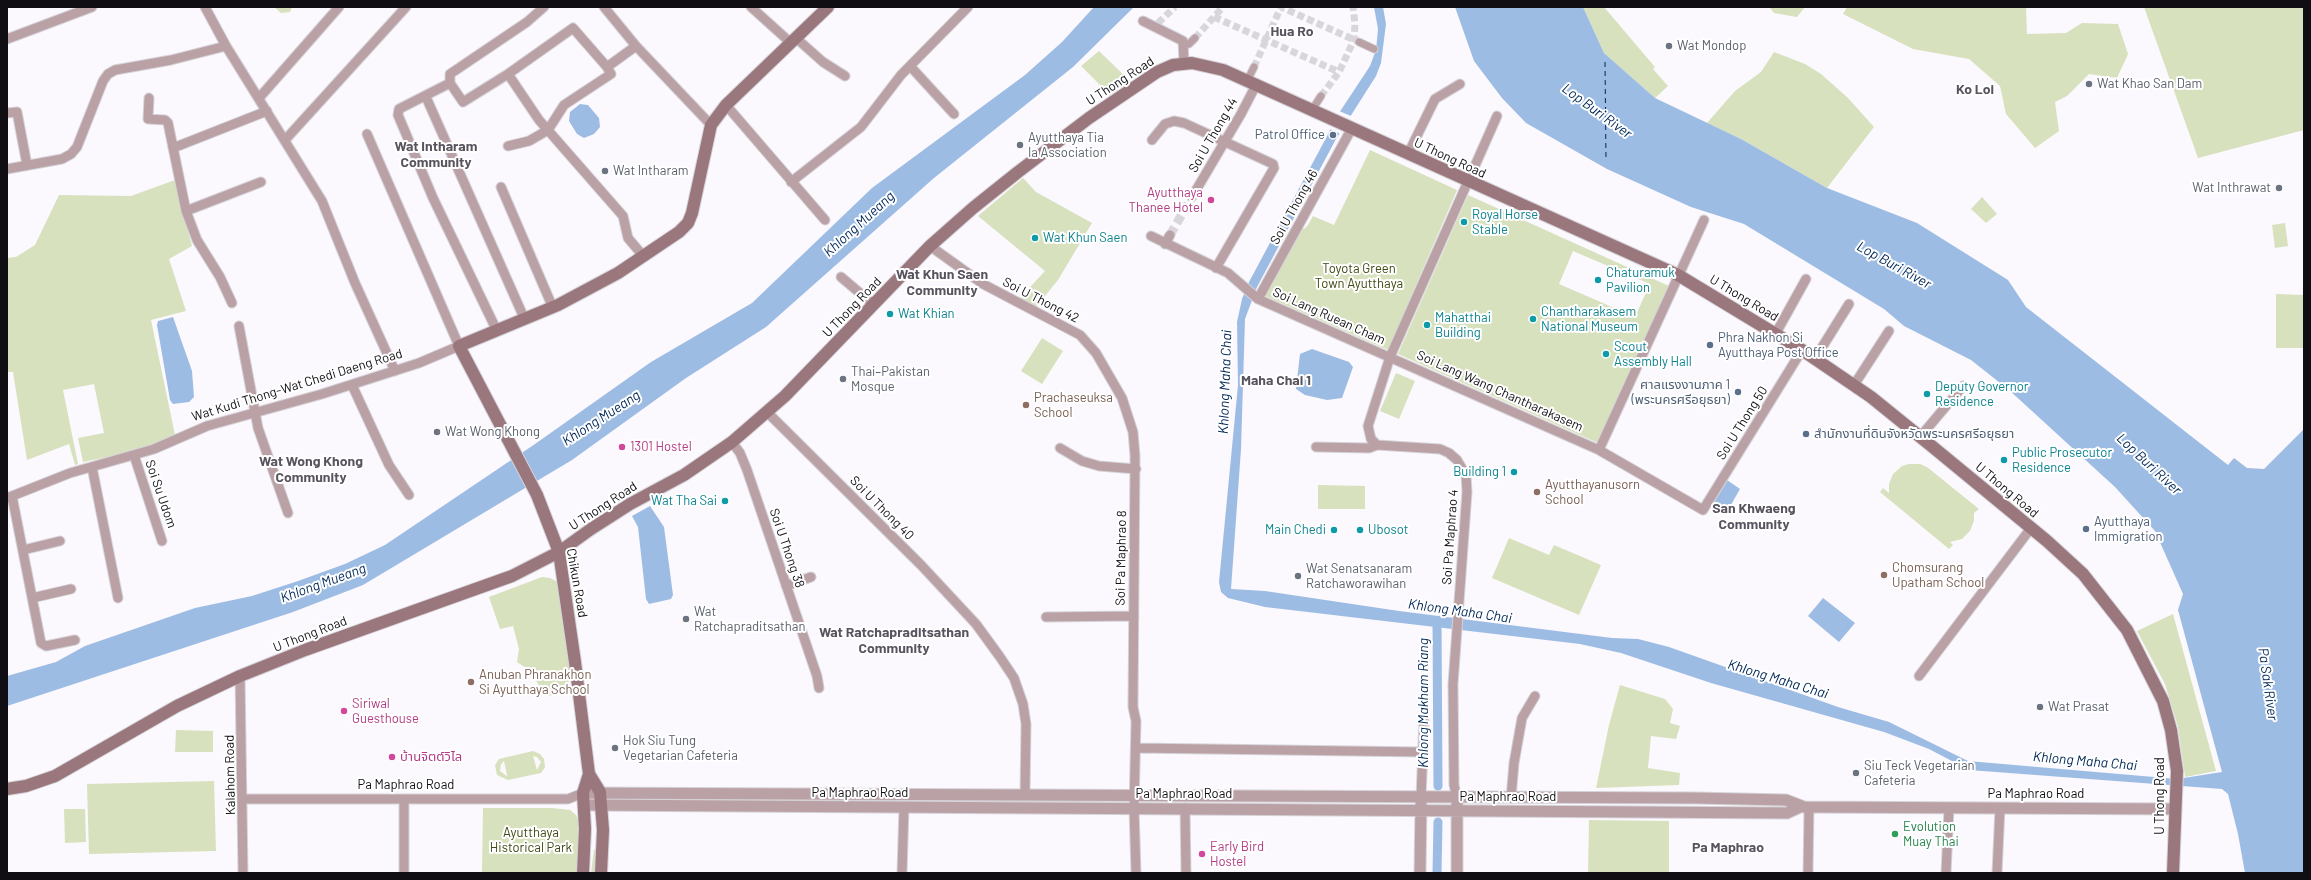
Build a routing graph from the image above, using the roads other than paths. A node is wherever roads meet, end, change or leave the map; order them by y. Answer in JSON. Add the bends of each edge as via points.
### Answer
{"nodes":[{"id":1,"x":92,"y":7,"type":"edge"},
{"id":2,"x":205,"y":7,"type":"edge"},
{"id":3,"x":340,"y":7,"type":"edge"},
{"id":4,"x":406,"y":7,"type":"edge"},
{"id":5,"x":544,"y":7,"type":"edge"},
{"id":6,"x":604,"y":7,"type":"edge"},
{"id":7,"x":750,"y":7,"type":"edge"},
{"id":8,"x":968,"y":7,"type":"edge"},
{"id":9,"x":825,"y":8,"type":"edge"},
{"id":10,"x":1143,"y":21,"type":"dead end"},
{"id":11,"x":1195,"y":38,"type":"tunnel mouth"},
{"id":12,"x":7,"y":39,"type":"edge"},
{"id":13,"x":793,"y":41,"type":"junction"},
{"id":14,"x":1359,"y":42,"type":"tunnel mouth"},
{"id":15,"x":226,"y":46,"type":"junction"},
{"id":16,"x":636,"y":46,"type":"junction"},
{"id":17,"x":1183,"y":46,"type":"junction"},
{"id":18,"x":1374,"y":50,"type":"dead end"},
{"id":19,"x":1184,"y":63,"type":"junction"},
{"id":20,"x":910,"y":66,"type":"junction"},
{"id":21,"x":607,"y":67,"type":"junction"},
{"id":22,"x":1254,"y":67,"type":"tunnel mouth"},
{"id":23,"x":508,"y":74,"type":"junction"},
{"id":24,"x":845,"y":76,"type":"dead end"},
{"id":25,"x":450,"y":83,"type":"junction"},
{"id":26,"x":1252,"y":83,"type":"junction"},
{"id":27,"x":1460,"y":84,"type":"dead end"},
{"id":28,"x":1321,"y":96,"type":"tunnel mouth"},
{"id":29,"x":426,"y":97,"type":"junction"},
{"id":30,"x":149,"y":98,"type":"dead end"},
{"id":31,"x":259,"y":98,"type":"junction"},
{"id":32,"x":726,"y":105,"type":"junction"},
{"id":33,"x":1312,"y":110,"type":"junction"},
{"id":34,"x":267,"y":111,"type":"junction"},
{"id":35,"x":7,"y":112,"type":"edge"},
{"id":36,"x":954,"y":114,"type":"dead end"},
{"id":37,"x":1497,"y":116,"type":"dead end"},
{"id":38,"x":711,"y":125,"type":"junction"},
{"id":39,"x":1349,"y":127,"type":"junction"},
{"id":40,"x":548,"y":130,"type":"junction"},
{"id":41,"x":367,"y":134,"type":"dead end"},
{"id":42,"x":285,"y":140,"type":"junction"},
{"id":43,"x":1152,"y":140,"type":"dead end"},
{"id":44,"x":1225,"y":142,"type":"junction"},
{"id":45,"x":508,"y":146,"type":"dead end"},
{"id":46,"x":173,"y":148,"type":"junction"},
{"id":47,"x":1408,"y":154,"type":"junction"},
{"id":48,"x":27,"y":165,"type":"junction"},
{"id":49,"x":7,"y":169,"type":"edge"},
{"id":50,"x":1467,"y":181,"type":"junction"},
{"id":51,"x":261,"y":182,"type":"dead end"},
{"id":52,"x":791,"y":182,"type":"junction"},
{"id":53,"x":502,"y":187,"type":"dead end"},
{"id":54,"x":1192,"y":197,"type":"tunnel mouth"},
{"id":55,"x":186,"y":211,"type":"junction"},
{"id":56,"x":825,"y":220,"type":"dead end"},
{"id":57,"x":1704,"y":220,"type":"dead end"},
{"id":58,"x":1170,"y":235,"type":"tunnel mouth"},
{"id":59,"x":1151,"y":236,"type":"dead end"},
{"id":60,"x":1165,"y":244,"type":"junction"},
{"id":61,"x":930,"y":246,"type":"junction"},
{"id":62,"x":644,"y":257,"type":"junction"},
{"id":63,"x":1216,"y":268,"type":"junction"},
{"id":64,"x":1678,"y":275,"type":"junction"},
{"id":65,"x":841,"y":277,"type":"dead end"},
{"id":66,"x":1806,"y":279,"type":"dead end"},
{"id":67,"x":1256,"y":297,"type":"junction"},
{"id":68,"x":232,"y":303,"type":"dead end"},
{"id":69,"x":1849,"y":304,"type":"dead end"},
{"id":70,"x":874,"y":305,"type":"junction"},
{"id":71,"x":553,"y":308,"type":"junction"},
{"id":72,"x":525,"y":320,"type":"junction"},
{"id":73,"x":239,"y":326,"type":"dead end"},
{"id":74,"x":497,"y":331,"type":"junction"},
{"id":75,"x":1889,"y":331,"type":"dead end"},
{"id":76,"x":1776,"y":333,"type":"junction"},
{"id":77,"x":1080,"y":335,"type":"joint"},
{"id":78,"x":459,"y":346,"type":"junction"},
{"id":79,"x":1802,"y":350,"type":"junction"},
{"id":80,"x":1390,"y":357,"type":"junction"},
{"id":81,"x":1814,"y":358,"type":"junction"},
{"id":82,"x":395,"y":371,"type":"junction"},
{"id":83,"x":352,"y":385,"type":"junction"},
{"id":84,"x":1854,"y":385,"type":"junction"},
{"id":85,"x":1963,"y":386,"type":"dead end"},
{"id":86,"x":256,"y":412,"type":"junction"},
{"id":87,"x":768,"y":413,"type":"junction"},
{"id":88,"x":1920,"y":437,"type":"junction"},
{"id":89,"x":732,"y":442,"type":"junction"},
{"id":90,"x":1377,"y":445,"type":"junction"},
{"id":91,"x":1316,"y":447,"type":"dead end"},
{"id":92,"x":1060,"y":448,"type":"dead end"},
{"id":93,"x":1600,"y":450,"type":"junction"},
{"id":94,"x":134,"y":455,"type":"junction"},
{"id":95,"x":92,"y":467,"type":"junction"},
{"id":96,"x":1136,"y":470,"type":"junction"},
{"id":97,"x":409,"y":495,"type":"dead end"},
{"id":98,"x":10,"y":497,"type":"edge"},
{"id":99,"x":1703,"y":510,"type":"joint"},
{"id":100,"x":288,"y":513,"type":"dead end"},
{"id":101,"x":2031,"y":528,"type":"junction"},
{"id":102,"x":162,"y":540,"type":"dead end"},
{"id":103,"x":60,"y":541,"type":"dead end"},
{"id":104,"x":23,"y":550,"type":"junction"},
{"id":105,"x":559,"y":552,"type":"junction"},
{"id":106,"x":811,"y":577,"type":"dead end"},
{"id":107,"x":786,"y":586,"type":"junction"},
{"id":108,"x":71,"y":589,"type":"dead end"},
{"id":109,"x":32,"y":598,"type":"junction"},
{"id":110,"x":118,"y":598,"type":"dead end"},
{"id":111,"x":1046,"y":616,"type":"dead end"},
{"id":112,"x":1134,"y":616,"type":"junction"},
{"id":113,"x":75,"y":640,"type":"dead end"},
{"id":114,"x":240,"y":676,"type":"junction"},
{"id":115,"x":1919,"y":676,"type":"dead end"},
{"id":116,"x":819,"y":688,"type":"dead end"},
{"id":117,"x":1535,"y":696,"type":"dead end"},
{"id":118,"x":1424,"y":721,"type":"dead end"},
{"id":119,"x":1136,"y":748,"type":"junction"},
{"id":120,"x":1423,"y":752,"type":"junction"},
{"id":121,"x":589,"y":774,"type":"junction"},
{"id":122,"x":7,"y":789,"type":"edge"},
{"id":123,"x":600,"y":792,"type":"junction"},
{"id":124,"x":1025,"y":795,"type":"junction"},
{"id":125,"x":1134,"y":795,"type":"junction"},
{"id":126,"x":1421,"y":798,"type":"junction"},
{"id":127,"x":1457,"y":798,"type":"junction"},
{"id":128,"x":1511,"y":798,"type":"junction"},
{"id":129,"x":1597,"y":798,"type":"junction"},
{"id":130,"x":244,"y":799,"type":"junction"},
{"id":131,"x":404,"y":799,"type":"junction"},
{"id":132,"x":583,"y":799,"type":"junction"},
{"id":133,"x":601,"y":805,"type":"junction"},
{"id":134,"x":904,"y":807,"type":"junction"},
{"id":135,"x":1804,"y":807,"type":"junction"},
{"id":136,"x":1134,"y":808,"type":"junction"},
{"id":137,"x":1185,"y":808,"type":"junction"},
{"id":138,"x":1949,"y":808,"type":"junction"},
{"id":139,"x":2000,"y":808,"type":"junction"},
{"id":140,"x":2175,"y":809,"type":"junction"},
{"id":141,"x":1421,"y":810,"type":"junction"},
{"id":142,"x":1457,"y":810,"type":"junction"},
{"id":143,"x":1597,"y":811,"type":"junction"},
{"id":144,"x":243,"y":873,"type":"edge"},
{"id":145,"x":404,"y":873,"type":"edge"},
{"id":146,"x":583,"y":873,"type":"edge"},
{"id":147,"x":601,"y":873,"type":"edge"},
{"id":148,"x":902,"y":873,"type":"edge"},
{"id":149,"x":1136,"y":873,"type":"edge"},
{"id":150,"x":1186,"y":873,"type":"edge"},
{"id":151,"x":1420,"y":873,"type":"edge"},
{"id":152,"x":1457,"y":873,"type":"edge"},
{"id":153,"x":1808,"y":873,"type":"edge"},
{"id":154,"x":1946,"y":873,"type":"edge"},
{"id":155,"x":1997,"y":873,"type":"edge"},
{"id":156,"x":2173,"y":873,"type":"edge"}],
"edges":[{"from":1,"to":12,"type":"street"},
{"from":2,"to":15,"type":"street"},
{"from":3,"to":31,"type":"street"},
{"from":4,"to":42,"type":"street"},
{"from":5,"to":25,"type":"street","via":[[526,22],[452,71]]},
{"from":6,"to":16,"type":"street"},
{"from":7,"to":13,"type":"street"},
{"from":8,"to":20,"type":"street"},
{"from":9,"to":13,"type":"main road","name":"Wat Kudi Thong-Wat Chedi Daeng Road"},
{"from":10,"to":17,"type":"street","via":[[1183,41]]},
{"from":11,"to":17,"type":"street"},
{"from":13,"to":24,"type":"street"},
{"from":13,"to":32,"type":"main road","name":"Wat Kudi Thong-Wat Chedi Daeng Road"},
{"from":14,"to":18,"type":"street"},
{"from":15,"to":31,"type":"street"},
{"from":15,"to":48,"type":"street","via":[[171,60],[115,70],[108,74],[77,147],[62,159]]},
{"from":16,"to":21,"type":"street"},
{"from":16,"to":38,"type":"street"},
{"from":17,"to":19,"type":"street"},
{"from":19,"to":26,"type":"main road","name":"U Thong Road","via":[[1216,68]]},
{"from":19,"to":61,"type":"main road","name":"U Thong Road","via":[[1157,72],[1095,114],[973,208]]},
{"from":20,"to":36,"type":"street"},
{"from":20,"to":52,"type":"street","via":[[860,127]]},
{"from":21,"to":23,"type":"street","via":[[573,28]]},
{"from":21,"to":40,"type":"street","via":[[610,75],[564,106]]},
{"from":22,"to":26,"type":"street"},
{"from":23,"to":25,"type":"street","via":[[463,102]]},
{"from":23,"to":40,"type":"street","via":[[526,103]]},
{"from":25,"to":29,"type":"street"},
{"from":26,"to":33,"type":"main road","name":"U Thong Road"},
{"from":26,"to":44,"type":"street","name":"Soi U Thong 44"},
{"from":27,"to":47,"type":"street","via":[[1435,99]]},
{"from":28,"to":33,"type":"street"},
{"from":29,"to":72,"type":"street"},
{"from":29,"to":74,"type":"street","via":[[399,109],[398,115],[433,198]]},
{"from":30,"to":46,"type":"street","via":[[148,120],[165,120],[168,123]]},
{"from":31,"to":34,"type":"street"},
{"from":32,"to":38,"type":"main road","name":"Wat Kudi Thong-Wat Chedi Daeng Road"},
{"from":32,"to":52,"type":"street"},
{"from":33,"to":39,"type":"main road","name":"U Thong Road"},
{"from":34,"to":42,"type":"street"},
{"from":34,"to":46,"type":"street"},
{"from":35,"to":48,"type":"street","via":[[17,112]]},
{"from":37,"to":50,"type":"street"},
{"from":38,"to":62,"type":"main road","name":"Wat Kudi Thong-Wat Chedi Daeng Road","via":[[696,200],[688,222],[679,232]]},
{"from":39,"to":47,"type":"main road","name":"U Thong Road"},
{"from":39,"to":67,"type":"street","name":"Soi U Thong 46"},
{"from":40,"to":45,"type":"street","via":[[529,141]]},
{"from":40,"to":62,"type":"street","via":[[623,216],[628,238]]},
{"from":41,"to":78,"type":"street"},
{"from":42,"to":82,"type":"street","via":[[322,200],[355,283]]},
{"from":43,"to":44,"type":"street","via":[[1165,124],[1174,121]]},
{"from":44,"to":54,"type":"street","name":"Soi U Thong 44"},
{"from":44,"to":63,"type":"street","via":[[1274,166]]},
{"from":46,"to":55,"type":"street"},
{"from":47,"to":50,"type":"main road","name":"U Thong Road"},
{"from":48,"to":49,"type":"street"},
{"from":50,"to":64,"type":"main road","name":"U Thong Road"},
{"from":50,"to":80,"type":"street"},
{"from":51,"to":55,"type":"street"},
{"from":52,"to":56,"type":"street"},
{"from":53,"to":71,"type":"street"},
{"from":55,"to":68,"type":"street","via":[[200,246],[220,277]]},
{"from":57,"to":64,"type":"street"},
{"from":58,"to":60,"type":"street"},
{"from":59,"to":60,"type":"street","name":"Soi Lang Ruean Cham"},
{"from":60,"to":63,"type":"street","name":"Soi Lang Ruean Cham"},
{"from":61,"to":70,"type":"main road","name":"U Thong Road"},
{"from":61,"to":77,"type":"street","name":"Soi U Thong 42","via":[[983,284]]},
{"from":62,"to":71,"type":"main road","name":"Wat Kudi Thong-Wat Chedi Daeng Road"},
{"from":63,"to":67,"type":"street","name":"Soi Lang Ruean Cham","via":[[1228,273]]},
{"from":64,"to":76,"type":"main road","name":"U Thong Road"},
{"from":64,"to":93,"type":"street"},
{"from":65,"to":70,"type":"street"},
{"from":66,"to":76,"type":"street"},
{"from":67,"to":80,"type":"street","name":"Soi Lang Ruean Cham"},
{"from":69,"to":81,"type":"street"},
{"from":70,"to":87,"type":"main road","name":"U Thong Road"},
{"from":71,"to":72,"type":"main road","name":"Wat Kudi Thong-Wat Chedi Daeng Road"},
{"from":72,"to":74,"type":"main road","name":"Wat Kudi Thong-Wat Chedi Daeng Road"},
{"from":73,"to":86,"type":"street"},
{"from":74,"to":78,"type":"main road","name":"Wat Kudi Thong-Wat Chedi Daeng Road"},
{"from":75,"to":84,"type":"street"},
{"from":76,"to":79,"type":"main road","name":"U Thong Road"},
{"from":77,"to":96,"type":"street","name":"Soi Pa Maphrao 8","via":[[1096,353],[1122,398],[1132,432]]},
{"from":78,"to":82,"type":"street","name":"Wat Kudi Thong-Wat Chedi Daeng Road"},
{"from":78,"to":105,"type":"main road","name":"Chikun Road","via":[[537,495]]},
{"from":79,"to":81,"type":"main road","name":"U Thong Road"},
{"from":79,"to":99,"type":"street","name":"Soi U Thong 50"},
{"from":80,"to":90,"type":"street","via":[[1368,426],[1371,439]]},
{"from":80,"to":93,"type":"street","name":"Soi Lang Wang Chantharakasem"},
{"from":81,"to":84,"type":"main road","name":"U Thong Road"},
{"from":82,"to":83,"type":"street","name":"Wat Kudi Thong-Wat Chedi Daeng Road"},
{"from":83,"to":86,"type":"street","name":"Wat Kudi Thong-Wat Chedi Daeng Road"},
{"from":83,"to":97,"type":"street","via":[[388,465]]},
{"from":84,"to":88,"type":"main road","name":"U Thong Road"},
{"from":85,"to":88,"type":"street"},
{"from":86,"to":94,"type":"street","name":"Wat Kudi Thong-Wat Chedi Daeng Road","via":[[207,426]]},
{"from":86,"to":100,"type":"street","via":[[260,434]]},
{"from":87,"to":89,"type":"main road","name":"U Thong Road"},
{"from":87,"to":124,"type":"street","name":"Soi U Thong 40","via":[[921,565],[976,624],[1014,678],[1023,704],[1026,724]]},
{"from":88,"to":101,"type":"main road","name":"U Thong Road"},
{"from":89,"to":105,"type":"main road","name":"U Thong Road","via":[[684,475],[630,504]]},
{"from":89,"to":107,"type":"street","name":"Soi U Thong 38","via":[[747,470]]},
{"from":90,"to":91,"type":"street","name":"Soi Pa Maphrao 4","via":[[1369,448]]},
{"from":90,"to":127,"type":"street","name":"Soi Pa Maphrao 4","via":[[1440,449],[1449,453],[1463,469],[1467,492],[1457,609],[1453,734],[1454,785]]},
{"from":92,"to":96,"type":"street","via":[[1082,461],[1098,466]]},
{"from":93,"to":99,"type":"street","name":"Soi Lang Wang Chantharakasem"},
{"from":94,"to":95,"type":"street","name":"Wat Kudi Thong-Wat Chedi Daeng Road"},
{"from":94,"to":102,"type":"street","name":"Soi Su Udom"},
{"from":95,"to":98,"type":"street","name":"Wat Kudi Thong-Wat Chedi Daeng Road"},
{"from":95,"to":110,"type":"street"},
{"from":96,"to":112,"type":"street","name":"Soi Pa Maphrao 8"},
{"from":98,"to":104,"type":"street"},
{"from":101,"to":115,"type":"street"},
{"from":101,"to":140,"type":"main road","name":"U Thong Road","via":[[2083,574],[2127,630],[2163,701],[2171,730],[2176,764]]},
{"from":103,"to":104,"type":"street"},
{"from":104,"to":109,"type":"street"},
{"from":105,"to":114,"type":"main road","name":"U Thong Road","via":[[512,576],[312,647]]},
{"from":105,"to":121,"type":"main road","name":"Chikun Road","via":[[576,662]]},
{"from":106,"to":107,"type":"street"},
{"from":107,"to":116,"type":"street","name":"Soi U Thong 38"},
{"from":108,"to":109,"type":"street"},
{"from":109,"to":113,"type":"street","via":[[43,646]]},
{"from":111,"to":112,"type":"street"},
{"from":112,"to":119,"type":"street","name":"Soi Pa Maphrao 8","via":[[1133,707]]},
{"from":114,"to":122,"type":"main road","name":"U Thong Road","via":[[177,706],[55,776],[26,786]]},
{"from":114,"to":130,"type":"street","name":"Kalahom Road"},
{"from":117,"to":128,"type":"street","via":[[1522,718]]},
{"from":118,"to":120,"type":"street"},
{"from":119,"to":120,"type":"street"},
{"from":119,"to":125,"type":"street","name":"Soi Pa Maphrao 8"},
{"from":120,"to":126,"type":"street"},
{"from":121,"to":123,"type":"main road","name":"Chikun Road"},
{"from":121,"to":132,"type":"main road","name":"Chikun Road"},
{"from":123,"to":124,"type":"street","name":"Pa Maphrao Road"},
{"from":123,"to":132,"type":"street","name":"Pa Maphrao Road"},
{"from":123,"to":133,"type":"main road","name":"Chikun Road"},
{"from":124,"to":125,"type":"street","name":"Pa Maphrao Road"},
{"from":125,"to":126,"type":"street","name":"Pa Maphrao Road"},
{"from":125,"to":136,"type":"street","name":"Soi Pa Maphrao 8"},
{"from":126,"to":127,"type":"street","name":"Pa Maphrao Road"},
{"from":126,"to":141,"type":"street"},
{"from":127,"to":128,"type":"street","name":"Pa Maphrao Road"},
{"from":127,"to":142,"type":"street"},
{"from":128,"to":129,"type":"street","name":"Pa Maphrao Road"},
{"from":129,"to":135,"type":"street","name":"Pa Maphrao Road","via":[[1786,800]]},
{"from":129,"to":143,"type":"street"},
{"from":130,"to":131,"type":"street","name":"Pa Maphrao Road"},
{"from":130,"to":144,"type":"street","name":"Kalahom Road"},
{"from":131,"to":132,"type":"street","name":"Pa Maphrao Road"},
{"from":131,"to":145,"type":"street"},
{"from":132,"to":133,"type":"street","name":"Pa Maphrao Road"},
{"from":132,"to":146,"type":"main road","name":"Chikun Road"},
{"from":133,"to":134,"type":"street","name":"Pa Maphrao Road"},
{"from":133,"to":147,"type":"main road","name":"Chikun Road"},
{"from":134,"to":136,"type":"street","name":"Pa Maphrao Road"},
{"from":134,"to":148,"type":"street"},
{"from":135,"to":138,"type":"street","name":"Pa Maphrao Road"},
{"from":135,"to":143,"type":"street","name":"Pa Maphrao Road","via":[[1787,813]]},
{"from":135,"to":153,"type":"street"},
{"from":136,"to":137,"type":"street","name":"Pa Maphrao Road"},
{"from":136,"to":149,"type":"street","name":"Soi Pa Maphrao 8"},
{"from":137,"to":141,"type":"street","name":"Pa Maphrao Road"},
{"from":137,"to":150,"type":"street"},
{"from":138,"to":139,"type":"street","name":"Pa Maphrao Road"},
{"from":138,"to":154,"type":"street"},
{"from":139,"to":140,"type":"street","name":"Pa Maphrao Road"},
{"from":139,"to":155,"type":"street"},
{"from":140,"to":156,"type":"main road","name":"U Thong Road"},
{"from":141,"to":142,"type":"street","name":"Pa Maphrao Road"},
{"from":141,"to":151,"type":"street"},
{"from":142,"to":143,"type":"street","name":"Pa Maphrao Road"},
{"from":142,"to":152,"type":"street"}]}
